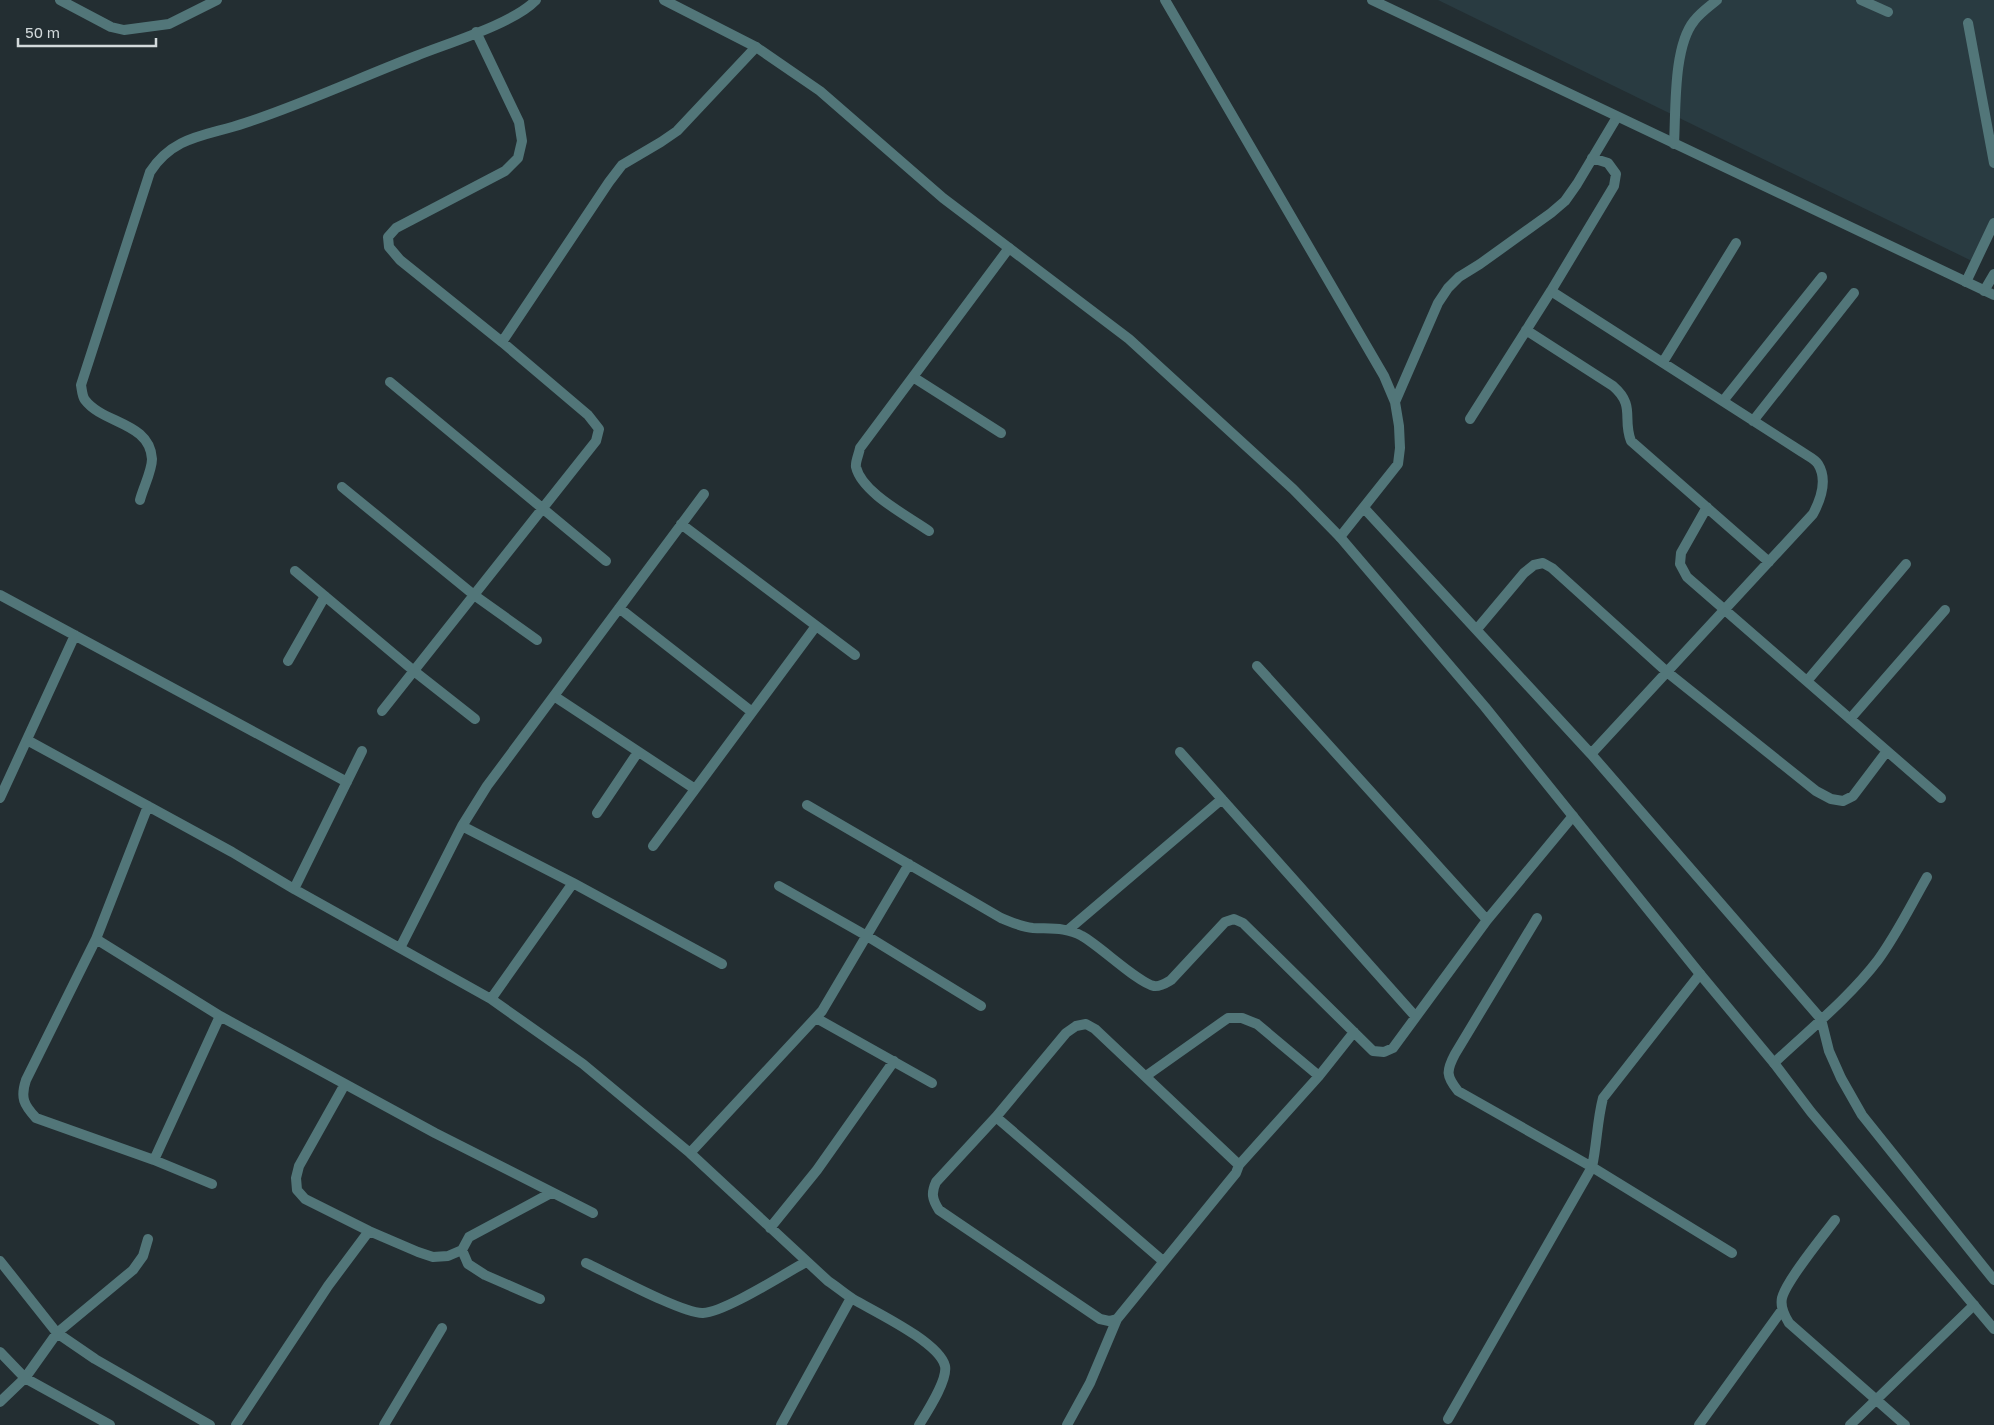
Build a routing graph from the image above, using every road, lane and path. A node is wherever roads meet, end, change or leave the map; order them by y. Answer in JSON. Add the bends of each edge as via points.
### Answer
{"nodes":[{"id":1,"x":60,"y":0,"type":"edge"},
{"id":2,"x":217,"y":0,"type":"edge"},
{"id":3,"x":536,"y":0,"type":"edge"},
{"id":4,"x":664,"y":0,"type":"edge"},
{"id":5,"x":1165,"y":0,"type":"edge"},
{"id":6,"x":1372,"y":0,"type":"edge"},
{"id":7,"x":1717,"y":0,"type":"edge"},
{"id":8,"x":1861,"y":0,"type":"edge"},
{"id":9,"x":1888,"y":12,"type":"dead end"},
{"id":10,"x":1968,"y":23,"type":"dead end"},
{"id":11,"x":476,"y":32,"type":"junction"},
{"id":12,"x":756,"y":47,"type":"junction"},
{"id":13,"x":1617,"y":117,"type":"junction"},
{"id":14,"x":1674,"y":144,"type":"junction"},
{"id":15,"x":1592,"y":158,"type":"junction"},
{"id":16,"x":1994,"y":163,"type":"edge"},
{"id":17,"x":1994,"y":223,"type":"edge"},
{"id":18,"x":1736,"y":243,"type":"dead end"},
{"id":19,"x":1009,"y":248,"type":"junction"},
{"id":20,"x":1994,"y":274,"type":"edge"},
{"id":21,"x":1822,"y":277,"type":"dead end"},
{"id":22,"x":1966,"y":282,"type":"junction"},
{"id":23,"x":1551,"y":291,"type":"junction"},
{"id":24,"x":1854,"y":293,"type":"dead end"},
{"id":25,"x":1989,"y":293,"type":"edge"},
{"id":26,"x":1526,"y":330,"type":"junction"},
{"id":27,"x":502,"y":342,"type":"junction"},
{"id":28,"x":1663,"y":362,"type":"junction"},
{"id":29,"x":913,"y":377,"type":"junction"},
{"id":30,"x":390,"y":382,"type":"dead end"},
{"id":31,"x":1723,"y":401,"type":"junction"},
{"id":32,"x":1395,"y":402,"type":"junction"},
{"id":33,"x":1470,"y":419,"type":"dead end"},
{"id":34,"x":1753,"y":420,"type":"junction"},
{"id":35,"x":1002,"y":433,"type":"dead end"},
{"id":36,"x":342,"y":487,"type":"dead end"},
{"id":37,"x":704,"y":494,"type":"dead end"},
{"id":38,"x":140,"y":500,"type":"dead end"},
{"id":39,"x":1707,"y":507,"type":"junction"},
{"id":40,"x":1364,"y":508,"type":"junction"},
{"id":41,"x":542,"y":509,"type":"junction"},
{"id":42,"x":681,"y":524,"type":"junction"},
{"id":43,"x":929,"y":531,"type":"dead end"},
{"id":44,"x":1340,"y":537,"type":"junction"},
{"id":45,"x":606,"y":560,"type":"dead end"},
{"id":46,"x":1770,"y":562,"type":"junction"},
{"id":47,"x":1906,"y":564,"type":"dead end"},
{"id":48,"x":295,"y":571,"type":"dead end"},
{"id":49,"x":0,"y":595,"type":"edge"},
{"id":50,"x":474,"y":595,"type":"junction"},
{"id":51,"x":325,"y":596,"type":"junction"},
{"id":52,"x":619,"y":608,"type":"junction"},
{"id":53,"x":1724,"y":610,"type":"junction"},
{"id":54,"x":1945,"y":610,"type":"dead end"},
{"id":55,"x":816,"y":626,"type":"junction"},
{"id":56,"x":1477,"y":630,"type":"junction"},
{"id":57,"x":75,"y":635,"type":"junction"},
{"id":58,"x":536,"y":640,"type":"dead end"},
{"id":59,"x":855,"y":655,"type":"dead end"},
{"id":60,"x":288,"y":661,"type":"dead end"},
{"id":61,"x":1257,"y":666,"type":"dead end"},
{"id":62,"x":414,"y":671,"type":"junction"},
{"id":63,"x":1667,"y":672,"type":"junction"},
{"id":64,"x":1807,"y":681,"type":"junction"},
{"id":65,"x":554,"y":696,"type":"junction"},
{"id":66,"x":382,"y":711,"type":"dead end"},
{"id":67,"x":752,"y":712,"type":"junction"},
{"id":68,"x":475,"y":718,"type":"dead end"},
{"id":69,"x":1850,"y":719,"type":"junction"},
{"id":70,"x":27,"y":740,"type":"junction"},
{"id":71,"x":362,"y":751,"type":"dead end"},
{"id":72,"x":1888,"y":751,"type":"junction"},
{"id":73,"x":638,"y":752,"type":"junction"},
{"id":74,"x":1180,"y":752,"type":"dead end"},
{"id":75,"x":1591,"y":754,"type":"junction"},
{"id":76,"x":347,"y":782,"type":"junction"},
{"id":77,"x":695,"y":789,"type":"junction"},
{"id":78,"x":0,"y":798,"type":"edge"},
{"id":79,"x":1942,"y":798,"type":"dead end"},
{"id":80,"x":1222,"y":799,"type":"junction"},
{"id":81,"x":807,"y":805,"type":"dead end"},
{"id":82,"x":148,"y":806,"type":"junction"},
{"id":83,"x":597,"y":813,"type":"dead end"},
{"id":84,"x":1573,"y":816,"type":"junction"},
{"id":85,"x":462,"y":826,"type":"junction"},
{"id":86,"x":652,"y":846,"type":"dead end"},
{"id":87,"x":909,"y":864,"type":"junction"},
{"id":88,"x":1927,"y":877,"type":"dead end"},
{"id":89,"x":573,"y":883,"type":"junction"},
{"id":90,"x":779,"y":886,"type":"dead end"},
{"id":91,"x":294,"y":889,"type":"junction"},
{"id":92,"x":1537,"y":918,"type":"dead end"},
{"id":93,"x":1487,"y":920,"type":"junction"},
{"id":94,"x":1068,"y":930,"type":"junction"},
{"id":95,"x":867,"y":936,"type":"junction"},
{"id":96,"x":96,"y":939,"type":"junction"},
{"id":97,"x":400,"y":948,"type":"junction"},
{"id":98,"x":722,"y":964,"type":"dead end"},
{"id":99,"x":1700,"y":974,"type":"junction"},
{"id":100,"x":491,"y":999,"type":"junction"},
{"id":101,"x":981,"y":1006,"type":"dead end"},
{"id":102,"x":220,"y":1016,"type":"junction"},
{"id":103,"x":1415,"y":1016,"type":"junction"},
{"id":104,"x":816,"y":1018,"type":"junction"},
{"id":105,"x":1821,"y":1019,"type":"junction"},
{"id":106,"x":1354,"y":1032,"type":"junction"},
{"id":107,"x":894,"y":1061,"type":"junction"},
{"id":108,"x":1774,"y":1063,"type":"junction"},
{"id":109,"x":1146,"y":1076,"type":"junction"},
{"id":110,"x":1319,"y":1076,"type":"junction"},
{"id":111,"x":932,"y":1082,"type":"dead end"},
{"id":112,"x":345,"y":1084,"type":"junction"},
{"id":113,"x":996,"y":1117,"type":"junction"},
{"id":114,"x":690,"y":1153,"type":"junction"},
{"id":115,"x":154,"y":1160,"type":"junction"},
{"id":116,"x":1239,"y":1165,"type":"junction"},
{"id":117,"x":1592,"y":1167,"type":"junction"},
{"id":118,"x":212,"y":1184,"type":"dead end"},
{"id":119,"x":550,"y":1193,"type":"junction"},
{"id":120,"x":593,"y":1212,"type":"dead end"},
{"id":121,"x":1835,"y":1220,"type":"dead end"},
{"id":122,"x":770,"y":1228,"type":"junction"},
{"id":123,"x":369,"y":1231,"type":"junction"},
{"id":124,"x":148,"y":1238,"type":"dead end"},
{"id":125,"x":462,"y":1250,"type":"junction"},
{"id":126,"x":1732,"y":1253,"type":"dead end"},
{"id":127,"x":0,"y":1261,"type":"edge"},
{"id":128,"x":1162,"y":1261,"type":"junction"},
{"id":129,"x":806,"y":1262,"type":"junction"},
{"id":130,"x":586,"y":1263,"type":"dead end"},
{"id":131,"x":1994,"y":1280,"type":"edge"},
{"id":132,"x":851,"y":1298,"type":"junction"},
{"id":133,"x":540,"y":1299,"type":"dead end"},
{"id":134,"x":1974,"y":1306,"type":"junction"},
{"id":135,"x":1782,"y":1310,"type":"junction"},
{"id":136,"x":1117,"y":1319,"type":"junction"},
{"id":137,"x":442,"y":1328,"type":"dead end"},
{"id":138,"x":1994,"y":1329,"type":"edge"},
{"id":139,"x":57,"y":1333,"type":"junction"},
{"id":140,"x":0,"y":1352,"type":"edge"},
{"id":141,"x":25,"y":1378,"type":"junction"},
{"id":142,"x":1876,"y":1399,"type":"junction"},
{"id":143,"x":0,"y":1402,"type":"edge"},
{"id":144,"x":1448,"y":1419,"type":"dead end"},
{"id":145,"x":110,"y":1425,"type":"edge"},
{"id":146,"x":210,"y":1425,"type":"edge"},
{"id":147,"x":236,"y":1425,"type":"edge"},
{"id":148,"x":384,"y":1425,"type":"edge"},
{"id":149,"x":781,"y":1425,"type":"edge"},
{"id":150,"x":919,"y":1425,"type":"edge"},
{"id":151,"x":1067,"y":1425,"type":"edge"},
{"id":152,"x":1700,"y":1425,"type":"edge"},
{"id":153,"x":1850,"y":1425,"type":"edge"},
{"id":154,"x":1906,"y":1425,"type":"edge"}],
"edges":[{"from":1,"to":2,"type":"street","via":[[111,27],[124,30],[170,24]]},
{"from":3,"to":11,"type":"street","via":[[527,9]]},
{"from":4,"to":12,"type":"street"},
{"from":5,"to":32,"type":"street","via":[[1384,376]]},
{"from":6,"to":13,"type":"street"},
{"from":7,"to":14,"type":"street","via":[[1694,20],[1680,53]]},
{"from":8,"to":9,"type":"street"},
{"from":10,"to":16,"type":"street"},
{"from":11,"to":27,"type":"street","via":[[519,122],[522,142],[518,158],[505,172],[396,228],[388,237],[390,247],[400,260]]},
{"from":11,"to":38,"type":"street","via":[[245,124],[186,140],[158,159],[150,172],[81,385],[83,399],[93,408],[142,435],[150,446],[152,461]]},
{"from":12,"to":19,"type":"street","via":[[820,91],[943,198]]},
{"from":12,"to":27,"type":"street","via":[[677,131],[622,165]]},
{"from":13,"to":14,"type":"street"},
{"from":13,"to":15,"type":"street"},
{"from":14,"to":22,"type":"street"},
{"from":15,"to":23,"type":"street","via":[[1608,163],[1616,174],[1614,186]]},
{"from":15,"to":32,"type":"street","via":[[1564,201],[1551,213],[1448,288],[1438,303]]},
{"from":17,"to":22,"type":"street"},
{"from":18,"to":28,"type":"street"},
{"from":19,"to":29,"type":"street"},
{"from":19,"to":44,"type":"street","via":[[1129,339],[1239,437]]},
{"from":20,"to":25,"type":"street"},
{"from":21,"to":31,"type":"street"},
{"from":22,"to":25,"type":"street"},
{"from":23,"to":26,"type":"street"},
{"from":23,"to":28,"type":"street"},
{"from":24,"to":34,"type":"street"},
{"from":26,"to":33,"type":"street"},
{"from":26,"to":39,"type":"street","via":[[1614,386],[1627,404],[1627,431],[1631,441]]},
{"from":27,"to":41,"type":"street","via":[[588,415],[599,429],[596,441]]},
{"from":28,"to":31,"type":"street"},
{"from":29,"to":35,"type":"street"},
{"from":29,"to":43,"type":"street","via":[[860,448],[856,465],[862,481],[876,494]]},
{"from":30,"to":41,"type":"street"},
{"from":31,"to":34,"type":"street"},
{"from":32,"to":40,"type":"street","via":[[1400,448],[1398,464]]},
{"from":34,"to":46,"type":"street","via":[[1817,464],[1823,481],[1821,498],[1814,514]]},
{"from":36,"to":50,"type":"street"},
{"from":37,"to":42,"type":"street"},
{"from":39,"to":46,"type":"street"},
{"from":39,"to":53,"type":"street","via":[[1686,542],[1680,564],[1687,577]]},
{"from":40,"to":44,"type":"street"},
{"from":40,"to":56,"type":"street"},
{"from":41,"to":45,"type":"street"},
{"from":41,"to":50,"type":"street"},
{"from":42,"to":52,"type":"street"},
{"from":42,"to":55,"type":"street"},
{"from":44,"to":84,"type":"street","via":[[1486,707]]},
{"from":46,"to":53,"type":"street"},
{"from":47,"to":64,"type":"street"},
{"from":48,"to":51,"type":"street"},
{"from":49,"to":57,"type":"street"},
{"from":50,"to":58,"type":"street"},
{"from":50,"to":62,"type":"street"},
{"from":51,"to":60,"type":"street"},
{"from":51,"to":62,"type":"street"},
{"from":52,"to":65,"type":"street"},
{"from":52,"to":67,"type":"street"},
{"from":53,"to":63,"type":"street"},
{"from":53,"to":64,"type":"street"},
{"from":54,"to":69,"type":"street"},
{"from":55,"to":59,"type":"street"},
{"from":55,"to":67,"type":"street"},
{"from":56,"to":63,"type":"street","via":[[1524,573],[1542,563],[1552,568]]},
{"from":56,"to":75,"type":"street"},
{"from":57,"to":70,"type":"street"},
{"from":57,"to":76,"type":"street"},
{"from":61,"to":93,"type":"street"},
{"from":62,"to":66,"type":"street"},
{"from":62,"to":68,"type":"street"},
{"from":63,"to":72,"type":"street","via":[[1816,791],[1832,799],[1844,801],[1853,796]]},
{"from":63,"to":75,"type":"street"},
{"from":64,"to":69,"type":"street"},
{"from":65,"to":73,"type":"street"},
{"from":65,"to":85,"type":"street","via":[[487,786]]},
{"from":67,"to":77,"type":"street"},
{"from":69,"to":72,"type":"street"},
{"from":70,"to":78,"type":"street"},
{"from":70,"to":82,"type":"street"},
{"from":71,"to":76,"type":"street"},
{"from":72,"to":79,"type":"street"},
{"from":73,"to":77,"type":"street"},
{"from":73,"to":83,"type":"street"},
{"from":74,"to":80,"type":"street"},
{"from":75,"to":105,"type":"street"},
{"from":76,"to":91,"type":"street"},
{"from":77,"to":86,"type":"street"},
{"from":80,"to":94,"type":"street"},
{"from":80,"to":103,"type":"street"},
{"from":81,"to":87,"type":"street"},
{"from":82,"to":91,"type":"street"},
{"from":82,"to":96,"type":"street"},
{"from":84,"to":93,"type":"street"},
{"from":84,"to":99,"type":"street"},
{"from":85,"to":89,"type":"street"},
{"from":85,"to":97,"type":"street"},
{"from":87,"to":94,"type":"street","via":[[1017,925]]},
{"from":87,"to":95,"type":"street"},
{"from":88,"to":105,"type":"street","via":[[1877,961]]},
{"from":89,"to":98,"type":"street"},
{"from":89,"to":100,"type":"street"},
{"from":90,"to":95,"type":"street"},
{"from":91,"to":97,"type":"street"},
{"from":92,"to":117,"type":"street","via":[[1455,1054],[1449,1066],[1448,1080],[1458,1091]]},
{"from":93,"to":103,"type":"street"},
{"from":94,"to":106,"type":"street","via":[[1082,936],[1153,986],[1171,980],[1225,922],[1234,919],[1243,923]]},
{"from":95,"to":101,"type":"street"},
{"from":95,"to":104,"type":"street"},
{"from":96,"to":102,"type":"street"},
{"from":96,"to":115,"type":"street","via":[[22,1092],[26,1107],[36,1118]]},
{"from":97,"to":100,"type":"street"},
{"from":99,"to":108,"type":"street"},
{"from":99,"to":117,"type":"street","via":[[1603,1098]]},
{"from":100,"to":114,"type":"street","via":[[583,1064]]},
{"from":102,"to":112,"type":"street"},
{"from":102,"to":115,"type":"street"},
{"from":103,"to":106,"type":"street","via":[[1393,1048],[1384,1052],[1373,1051]]},
{"from":104,"to":107,"type":"street"},
{"from":104,"to":114,"type":"street"},
{"from":105,"to":108,"type":"street"},
{"from":105,"to":131,"type":"street","via":[[1829,1051],[1862,1114]]},
{"from":106,"to":110,"type":"street"},
{"from":107,"to":111,"type":"street"},
{"from":107,"to":122,"type":"street","via":[[817,1170]]},
{"from":108,"to":134,"type":"street","via":[[1810,1112]]},
{"from":109,"to":110,"type":"street","via":[[1228,1018],[1242,1018],[1257,1024]]},
{"from":109,"to":113,"type":"street","via":[[1095,1029],[1086,1024],[1076,1026],[1066,1033]]},
{"from":109,"to":116,"type":"street"},
{"from":110,"to":116,"type":"street"},
{"from":112,"to":119,"type":"street"},
{"from":112,"to":123,"type":"street","via":[[299,1166],[297,1190],[306,1199]]},
{"from":113,"to":128,"type":"street"},
{"from":113,"to":136,"type":"street","via":[[936,1182],[933,1202],[939,1210],[1100,1319]]},
{"from":114,"to":122,"type":"street"},
{"from":115,"to":118,"type":"street"},
{"from":116,"to":128,"type":"street","via":[[1236,1173]]},
{"from":117,"to":126,"type":"street"},
{"from":117,"to":144,"type":"street"},
{"from":119,"to":120,"type":"street"},
{"from":119,"to":125,"type":"street","via":[[469,1237]]},
{"from":121,"to":135,"type":"street","via":[[1789,1283],[1782,1297]]},
{"from":122,"to":129,"type":"street"},
{"from":123,"to":125,"type":"street","via":[[434,1257]]},
{"from":123,"to":147,"type":"street","via":[[328,1286]]},
{"from":124,"to":139,"type":"street","via":[[143,1256],[133,1270]]},
{"from":125,"to":133,"type":"street","via":[[468,1264],[485,1275]]},
{"from":127,"to":139,"type":"street"},
{"from":128,"to":136,"type":"street"},
{"from":129,"to":130,"type":"street","via":[[725,1306],[702,1313],[682,1308]]},
{"from":129,"to":132,"type":"street"},
{"from":132,"to":149,"type":"street"},
{"from":132,"to":150,"type":"street","via":[[936,1350],[945,1366],[943,1382]]},
{"from":134,"to":138,"type":"street"},
{"from":134,"to":142,"type":"street"},
{"from":135,"to":142,"type":"street","via":[[1789,1323]]},
{"from":135,"to":152,"type":"street"},
{"from":136,"to":151,"type":"street","via":[[1090,1383]]},
{"from":137,"to":148,"type":"street"},
{"from":139,"to":141,"type":"street"},
{"from":139,"to":146,"type":"street","via":[[95,1359]]},
{"from":140,"to":141,"type":"street"},
{"from":141,"to":143,"type":"street"},
{"from":141,"to":145,"type":"street"},
{"from":142,"to":153,"type":"street"},
{"from":142,"to":154,"type":"street"}]}
